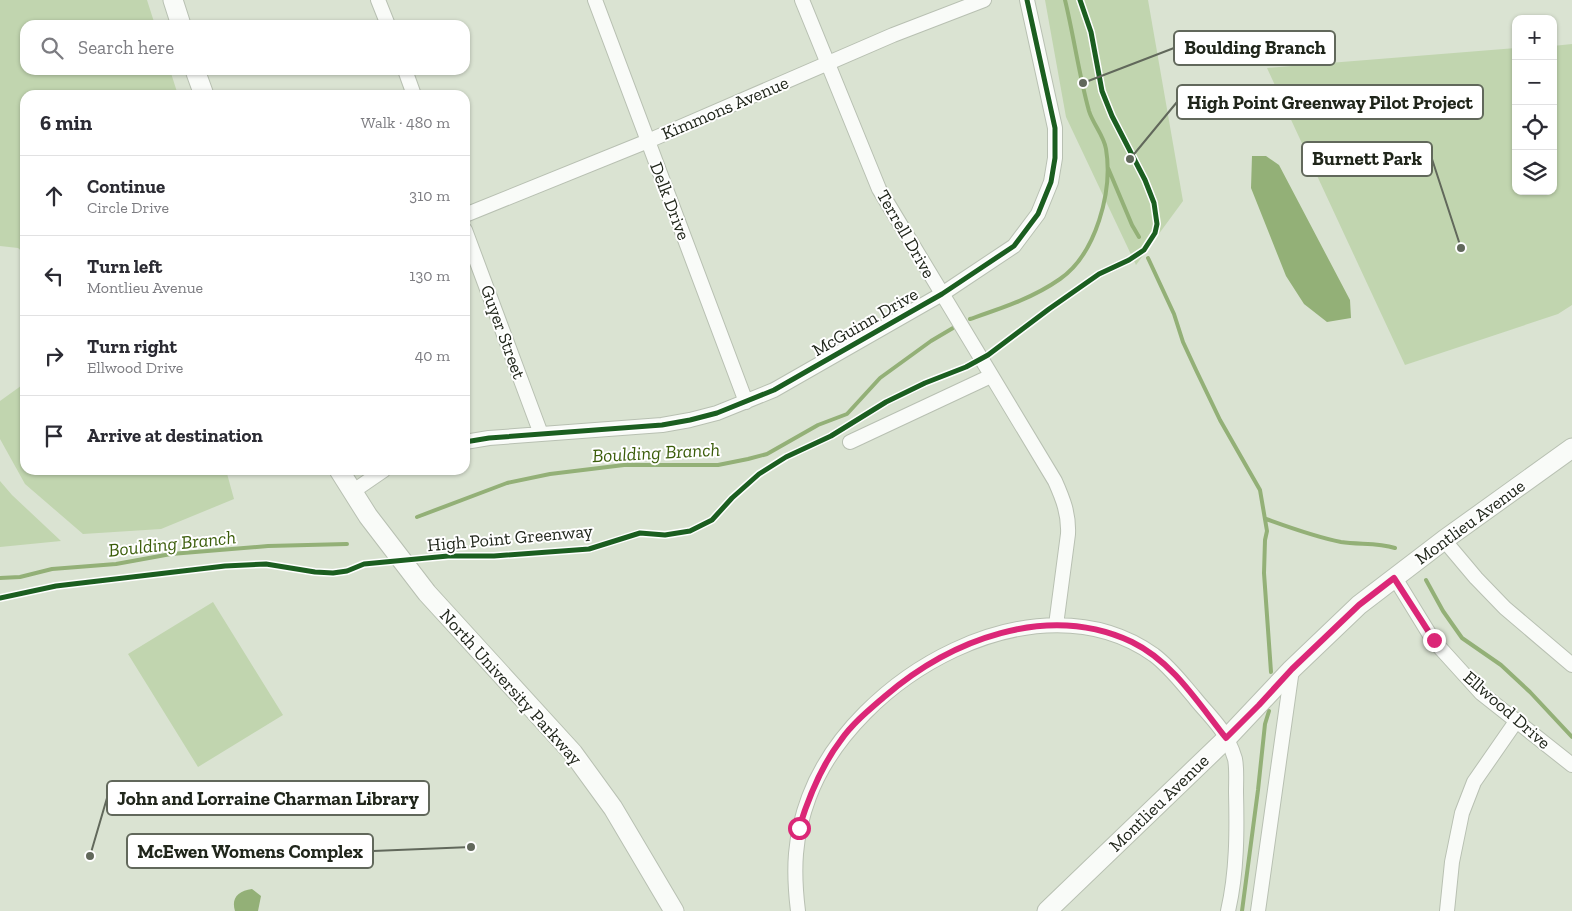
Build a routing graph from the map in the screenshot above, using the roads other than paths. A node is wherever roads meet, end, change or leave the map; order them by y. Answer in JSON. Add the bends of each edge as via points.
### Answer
{"nodes":[{"id":1,"x":173,"y":0,"type":"edge"},
{"id":2,"x":378,"y":0,"type":"edge"},
{"id":3,"x":595,"y":0,"type":"edge"},
{"id":4,"x":802,"y":0,"type":"edge"},
{"id":5,"x":984,"y":0,"type":"edge"},
{"id":6,"x":1027,"y":0,"type":"edge"},
{"id":7,"x":179,"y":20,"type":"edge"},
{"id":8,"x":386,"y":20,"type":"edge"},
{"id":9,"x":827,"y":64,"type":"junction"},
{"id":10,"x":197,"y":75,"type":"edge"},
{"id":11,"x":407,"y":75,"type":"edge"},
{"id":12,"x":202,"y":90,"type":"edge"},
{"id":13,"x":412,"y":90,"type":"edge"},
{"id":14,"x":648,"y":141,"type":"junction"},
{"id":15,"x":470,"y":213,"type":"edge"},
{"id":16,"x":470,"y":243,"type":"edge"},
{"id":17,"x":942,"y":294,"type":"junction"},
{"id":18,"x":991,"y":376,"type":"junction"},
{"id":19,"x":746,"y":402,"type":"junction"},
{"id":20,"x":541,"y":434,"type":"junction"},
{"id":21,"x":470,"y":441,"type":"edge"},
{"id":22,"x":850,"y":442,"type":"dead end"},
{"id":23,"x":1572,"y":448,"type":"edge"},
{"id":24,"x":342,"y":475,"type":"edge"},
{"id":25,"x":377,"y":475,"type":"edge"},
{"id":26,"x":352,"y":492,"type":"junction"},
{"id":27,"x":1444,"y":540,"type":"junction"},
{"id":28,"x":1394,"y":578,"type":"junction"},
{"id":29,"x":1056,"y":625,"type":"junction"},
{"id":30,"x":1572,"y":665,"type":"edge"},
{"id":31,"x":1292,"y":669,"type":"junction"},
{"id":32,"x":1517,"y":720,"type":"junction"},
{"id":33,"x":1226,"y":738,"type":"junction"},
{"id":34,"x":1572,"y":765,"type":"edge"},
{"id":35,"x":674,"y":911,"type":"edge"},
{"id":36,"x":798,"y":911,"type":"edge"},
{"id":37,"x":1047,"y":911,"type":"edge"},
{"id":38,"x":1228,"y":911,"type":"edge"},
{"id":39,"x":1258,"y":911,"type":"edge"},
{"id":40,"x":1447,"y":911,"type":"edge"}],
"edges":[{"from":1,"to":7,"type":"street"},
{"from":2,"to":8,"type":"street"},
{"from":3,"to":14,"type":"street","name":"Delk Drive"},
{"from":4,"to":9,"type":"street","name":"Terrell Drive"},
{"from":5,"to":9,"type":"street","name":"Kimmons Avenue"},
{"from":6,"to":17,"type":"street","name":"McGuinn Drive","via":[[1055,128],[1051,182],[1038,214],[1014,246]]},
{"from":9,"to":14,"type":"street","name":"Kimmons Avenue"},
{"from":9,"to":17,"type":"street","name":"Terrell Drive","via":[[879,189]]},
{"from":10,"to":12,"type":"street"},
{"from":11,"to":13,"type":"street"},
{"from":14,"to":15,"type":"street","name":"Kimmons Avenue"},
{"from":14,"to":19,"type":"street","name":"Delk Drive"},
{"from":16,"to":20,"type":"street","name":"Guyer Street"},
{"from":17,"to":18,"type":"street","name":"Terrell Drive"},
{"from":17,"to":19,"type":"street","name":"McGuinn Drive","via":[[774,390]]},
{"from":18,"to":22,"type":"street"},
{"from":18,"to":29,"type":"street","name":"Terrell Drive","via":[[1065,502],[1069,521]]},
{"from":19,"to":20,"type":"street","name":"McGuinn Drive","via":[[717,413],[662,425]]},
{"from":20,"to":21,"type":"street","name":"McGuinn Drive"},
{"from":23,"to":27,"type":"street","name":"Montlieu Avenue"},
{"from":24,"to":26,"type":"street","name":"North University Parkway"},
{"from":25,"to":26,"type":"street"},
{"from":26,"to":35,"type":"street","name":"North University Parkway","via":[[427,593],[573,753],[613,808]]},
{"from":27,"to":28,"type":"street","name":"Montlieu Avenue"},
{"from":27,"to":30,"type":"street","via":[[1505,608]]},
{"from":28,"to":31,"type":"street","name":"Montlieu Avenue","via":[[1359,605]]},
{"from":28,"to":32,"type":"street","name":"Ellwood Drive","via":[[1434,640],[1481,693]]},
{"from":29,"to":33,"type":"street","via":[[1106,632],[1153,654],[1168,665]]},
{"from":29,"to":36,"type":"street","via":[[1022,628],[955,649],[926,664],[864,714],[823,767],[809,796],[795,848]]},
{"from":31,"to":33,"type":"street","name":"Montlieu Avenue"},
{"from":31,"to":39,"type":"street"},
{"from":32,"to":34,"type":"street","name":"Ellwood Drive"},
{"from":32,"to":40,"type":"street","via":[[1474,782],[1462,813]]},
{"from":33,"to":37,"type":"street","name":"Montlieu Avenue"},
{"from":33,"to":38,"type":"street","via":[[1235,760],[1237,831]]}]}
